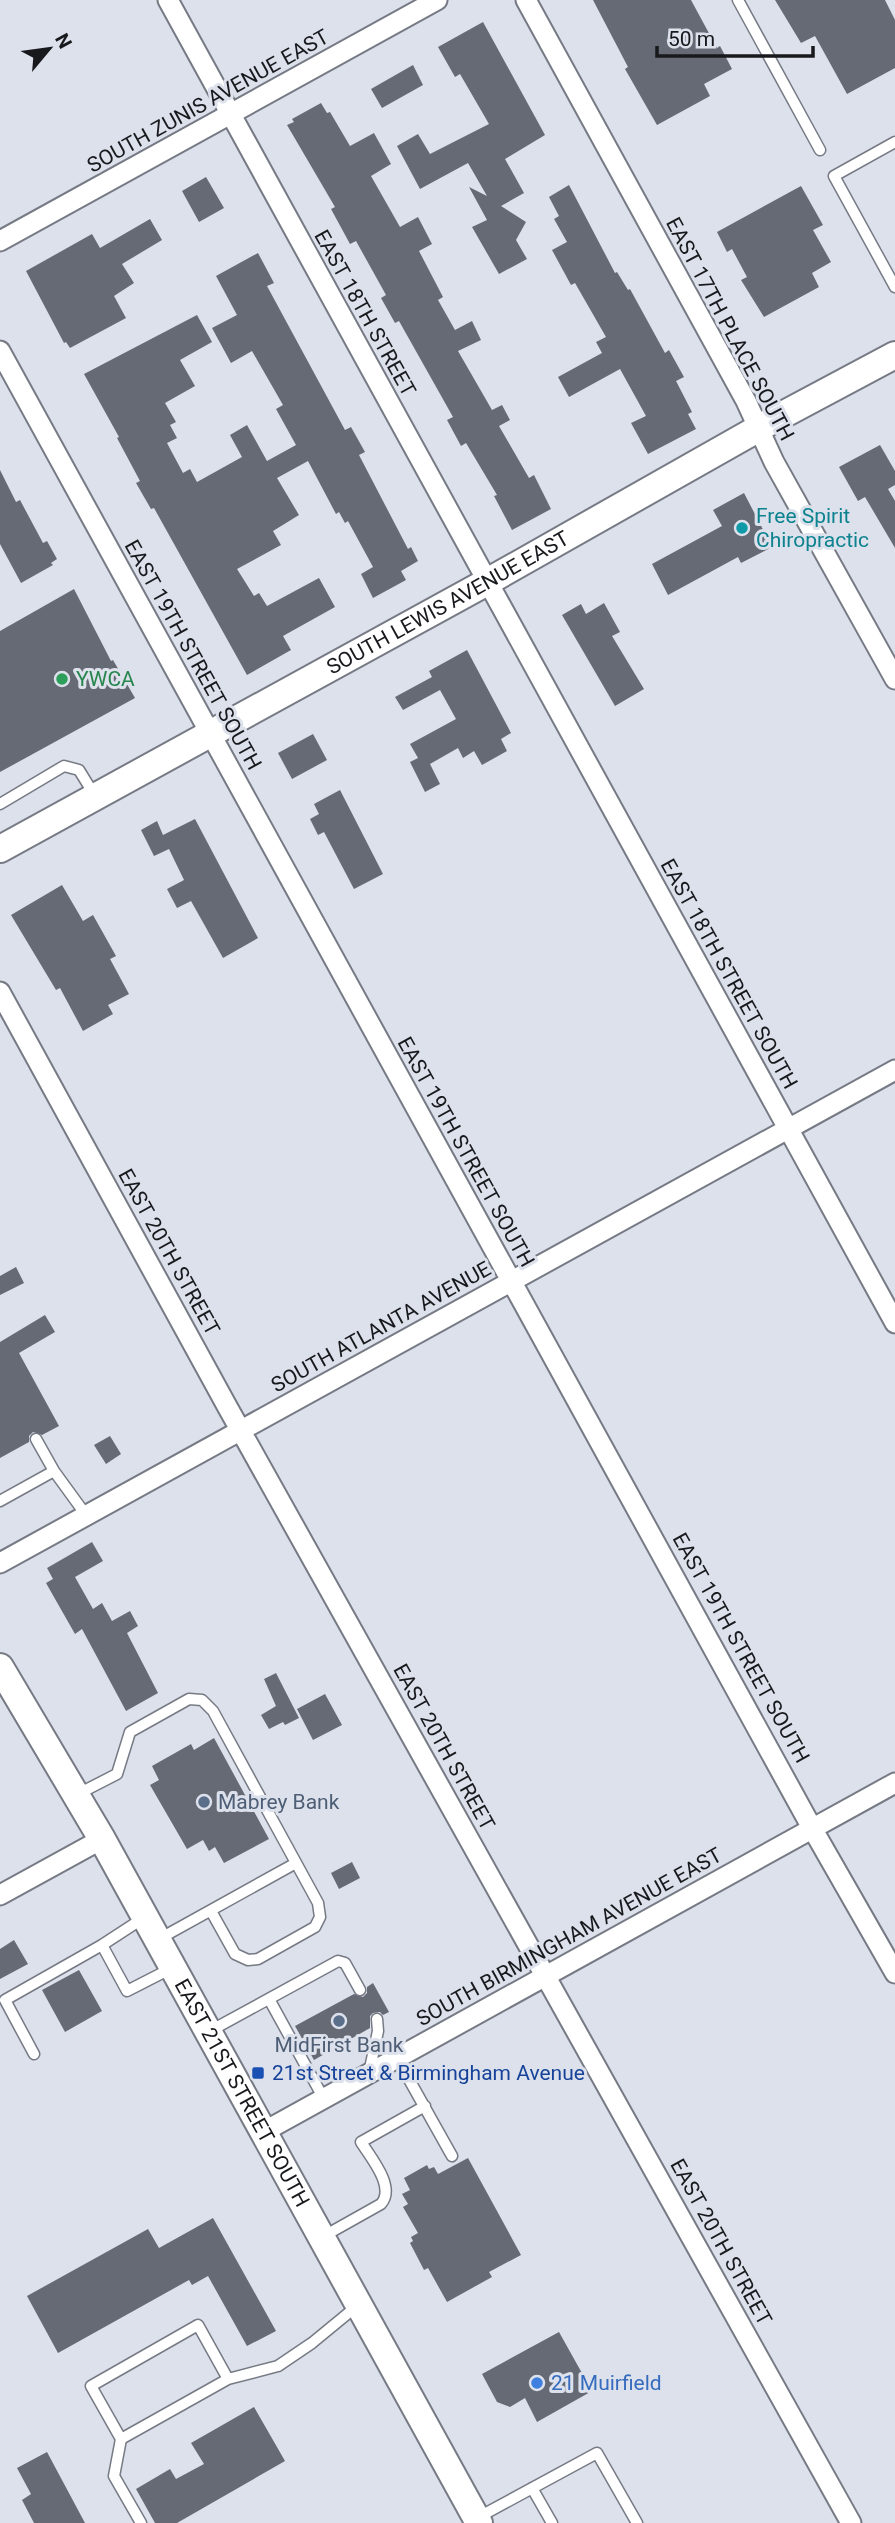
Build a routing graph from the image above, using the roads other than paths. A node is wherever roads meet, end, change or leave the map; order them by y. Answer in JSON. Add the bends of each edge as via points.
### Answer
{"nodes":[{"id":1,"x":168,"y":0,"type":"edge"},
{"id":2,"x":437,"y":0,"type":"edge"},
{"id":3,"x":526,"y":0,"type":"edge"},
{"id":4,"x":738,"y":0,"type":"edge"},
{"id":5,"x":230,"y":114,"type":"junction"},
{"id":6,"x":895,"y":142,"type":"edge"},
{"id":7,"x":820,"y":150,"type":"dead end"},
{"id":8,"x":0,"y":241,"type":"edge"},
{"id":9,"x":895,"y":287,"type":"edge"},
{"id":10,"x":0,"y":351,"type":"edge"},
{"id":11,"x":895,"y":355,"type":"edge"},
{"id":12,"x":759,"y":429,"type":"junction"},
{"id":13,"x":487,"y":582,"type":"junction"},
{"id":14,"x":523,"y":647,"type":"joint"},
{"id":15,"x":895,"y":679,"type":"edge"},
{"id":16,"x":210,"y":734,"type":"junction"},
{"id":17,"x":95,"y":796,"type":"junction"},
{"id":18,"x":0,"y":804,"type":"edge"},
{"id":19,"x":0,"y":849,"type":"edge"},
{"id":20,"x":0,"y":992,"type":"edge"},
{"id":21,"x":895,"y":1070,"type":"edge"},
{"id":22,"x":788,"y":1129,"type":"junction"},
{"id":23,"x":512,"y":1282,"type":"junction"},
{"id":24,"x":895,"y":1323,"type":"edge"},
{"id":25,"x":241,"y":1430,"type":"junction"},
{"id":26,"x":36,"y":1438,"type":"dead end"},
{"id":27,"x":54,"y":1471,"type":"junction"},
{"id":28,"x":0,"y":1501,"type":"edge"},
{"id":29,"x":86,"y":1515,"type":"junction"},
{"id":30,"x":0,"y":1563,"type":"edge"},
{"id":31,"x":0,"y":1667,"type":"edge"},
{"id":32,"x":895,"y":1783,"type":"edge"},
{"id":33,"x":76,"y":1795,"type":"junction"},
{"id":34,"x":812,"y":1828,"type":"junction"},
{"id":35,"x":102,"y":1839,"type":"junction"},
{"id":36,"x":296,"y":1863,"type":"junction"},
{"id":37,"x":0,"y":1895,"type":"edge"},
{"id":38,"x":211,"y":1911,"type":"junction"},
{"id":39,"x":152,"y":1928,"type":"junction"},
{"id":40,"x":102,"y":1945,"type":"junction"},
{"id":41,"x":174,"y":1967,"type":"junction"},
{"id":42,"x":895,"y":1973,"type":"edge"},
{"id":43,"x":547,"y":1976,"type":"junction"},
{"id":44,"x":360,"y":1990,"type":"dead end"},
{"id":45,"x":269,"y":1999,"type":"junction"},
{"id":46,"x":377,"y":2019,"type":"dead end"},
{"id":47,"x":209,"y":2031,"type":"junction"},
{"id":48,"x":34,"y":2054,"type":"dead end"},
{"id":49,"x":397,"y":2058,"type":"junction"},
{"id":50,"x":369,"y":2073,"type":"junction"},
{"id":51,"x":324,"y":2099,"type":"junction"},
{"id":52,"x":425,"y":2106,"type":"junction"},
{"id":53,"x":265,"y":2131,"type":"junction"},
{"id":54,"x":452,"y":2156,"type":"dead end"},
{"id":55,"x":321,"y":2238,"type":"junction"},
{"id":56,"x":358,"y":2305,"type":"junction"},
{"id":57,"x":228,"y":2379,"type":"junction"},
{"id":58,"x":121,"y":2439,"type":"junction"},
{"id":59,"x":532,"y":2488,"type":"junction"},
{"id":60,"x":478,"y":2521,"type":"edge"},
{"id":61,"x":141,"y":2523,"type":"edge"},
{"id":62,"x":552,"y":2523,"type":"edge"},
{"id":63,"x":637,"y":2523,"type":"edge"},
{"id":64,"x":851,"y":2523,"type":"edge"}],
"edges":[{"from":1,"to":5,"type":"street","name":"EAST 18TH STREET"},
{"from":2,"to":5,"type":"street","name":"SOUTH ZUNIS AVENUE EAST"},
{"from":3,"to":12,"type":"street","name":"EAST 17TH PLACE SOUTH"},
{"from":4,"to":7,"type":"lane"},
{"from":5,"to":8,"type":"street","name":"SOUTH ZUNIS AVENUE EAST"},
{"from":5,"to":13,"type":"street","name":"EAST 18TH STREET"},
{"from":6,"to":9,"type":"lane","via":[[834,176]]},
{"from":10,"to":16,"type":"street","name":"EAST 19TH STREET SOUTH"},
{"from":11,"to":12,"type":"main road","name":"SOUTH LEWIS AVENUE EAST"},
{"from":12,"to":13,"type":"main road","name":"SOUTH LEWIS AVENUE EAST"},
{"from":12,"to":15,"type":"street","name":"EAST 17TH PLACE SOUTH"},
{"from":13,"to":14,"type":"street","name":"EAST 18TH STREET"},
{"from":13,"to":16,"type":"main road","name":"SOUTH LEWIS AVENUE EAST"},
{"from":14,"to":22,"type":"street","name":"EAST 18TH STREET SOUTH"},
{"from":16,"to":17,"type":"main road","name":"SOUTH LEWIS AVENUE EAST"},
{"from":16,"to":23,"type":"street","name":"EAST 19TH STREET SOUTH"},
{"from":17,"to":18,"type":"lane","via":[[79,770],[64,766]]},
{"from":17,"to":19,"type":"main road","name":"SOUTH LEWIS AVENUE EAST"},
{"from":20,"to":25,"type":"street","name":"EAST 20TH STREET"},
{"from":21,"to":22,"type":"street","name":"SOUTH ATLANTA AVENUE"},
{"from":22,"to":23,"type":"street","name":"SOUTH ATLANTA AVENUE"},
{"from":22,"to":24,"type":"street","name":"EAST 18TH STREET SOUTH"},
{"from":23,"to":25,"type":"street","name":"SOUTH ATLANTA AVENUE"},
{"from":23,"to":34,"type":"street","name":"EAST 19TH STREET SOUTH"},
{"from":25,"to":29,"type":"street","name":"SOUTH ATLANTA AVENUE"},
{"from":25,"to":43,"type":"street","name":"EAST 20TH STREET"},
{"from":26,"to":27,"type":"lane"},
{"from":27,"to":28,"type":"lane"},
{"from":27,"to":29,"type":"lane"},
{"from":29,"to":30,"type":"street","name":"SOUTH ATLANTA AVENUE"},
{"from":31,"to":33,"type":"main road","name":"EAST 21ST STREET SOUTH"},
{"from":32,"to":34,"type":"street","name":"SOUTH BIRMINGHAM AVENUE EAST"},
{"from":33,"to":35,"type":"main road","name":"EAST 21ST STREET SOUTH"},
{"from":33,"to":36,"type":"lane","via":[[117,1774],[130,1732],[189,1699],[202,1700],[213,1711]]},
{"from":34,"to":42,"type":"street","name":"EAST 19TH STREET SOUTH"},
{"from":34,"to":43,"type":"street","name":"SOUTH BIRMINGHAM AVENUE EAST"},
{"from":35,"to":37,"type":"street"},
{"from":35,"to":39,"type":"main road","name":"EAST 21ST STREET SOUTH"},
{"from":36,"to":38,"type":"lane"},
{"from":36,"to":38,"type":"lane","via":[[318,1903],[316,1927],[258,1959],[248,1959],[235,1954]]},
{"from":38,"to":39,"type":"lane"},
{"from":39,"to":40,"type":"lane"},
{"from":39,"to":41,"type":"main road","name":"EAST 21ST STREET SOUTH"},
{"from":40,"to":41,"type":"lane","via":[[127,1991]]},
{"from":40,"to":48,"type":"lane","via":[[5,2000]]},
{"from":41,"to":47,"type":"main road","name":"EAST 21ST STREET SOUTH"},
{"from":43,"to":49,"type":"street","name":"SOUTH BIRMINGHAM AVENUE EAST"},
{"from":43,"to":64,"type":"street","name":"EAST 20TH STREET"},
{"from":44,"to":45,"type":"lane","via":[[345,1963],[338,1961]]},
{"from":45,"to":47,"type":"lane"},
{"from":45,"to":51,"type":"lane"},
{"from":46,"to":50,"type":"lane"},
{"from":47,"to":53,"type":"main road","name":"EAST 21ST STREET SOUTH"},
{"from":49,"to":50,"type":"street","name":"SOUTH BIRMINGHAM AVENUE EAST"},
{"from":49,"to":52,"type":"lane"},
{"from":50,"to":51,"type":"street","name":"SOUTH BIRMINGHAM AVENUE EAST"},
{"from":51,"to":53,"type":"street","name":"SOUTH BIRMINGHAM AVENUE EAST"},
{"from":52,"to":54,"type":"lane"},
{"from":52,"to":55,"type":"lane","via":[[361,2142],[387,2186],[386,2198]]},
{"from":53,"to":55,"type":"main road","name":"EAST 21ST STREET SOUTH"},
{"from":55,"to":56,"type":"main road","name":"EAST 21ST STREET SOUTH"},
{"from":56,"to":57,"type":"lane","via":[[278,2365]]},
{"from":56,"to":60,"type":"main road","name":"EAST 21ST STREET SOUTH"},
{"from":57,"to":58,"type":"lane"},
{"from":57,"to":58,"type":"lane","via":[[198,2325],[91,2385]]},
{"from":58,"to":61,"type":"lane","via":[[114,2476]]},
{"from":59,"to":60,"type":"lane"},
{"from":59,"to":62,"type":"lane"},
{"from":59,"to":63,"type":"lane","via":[[597,2453]]}]}
